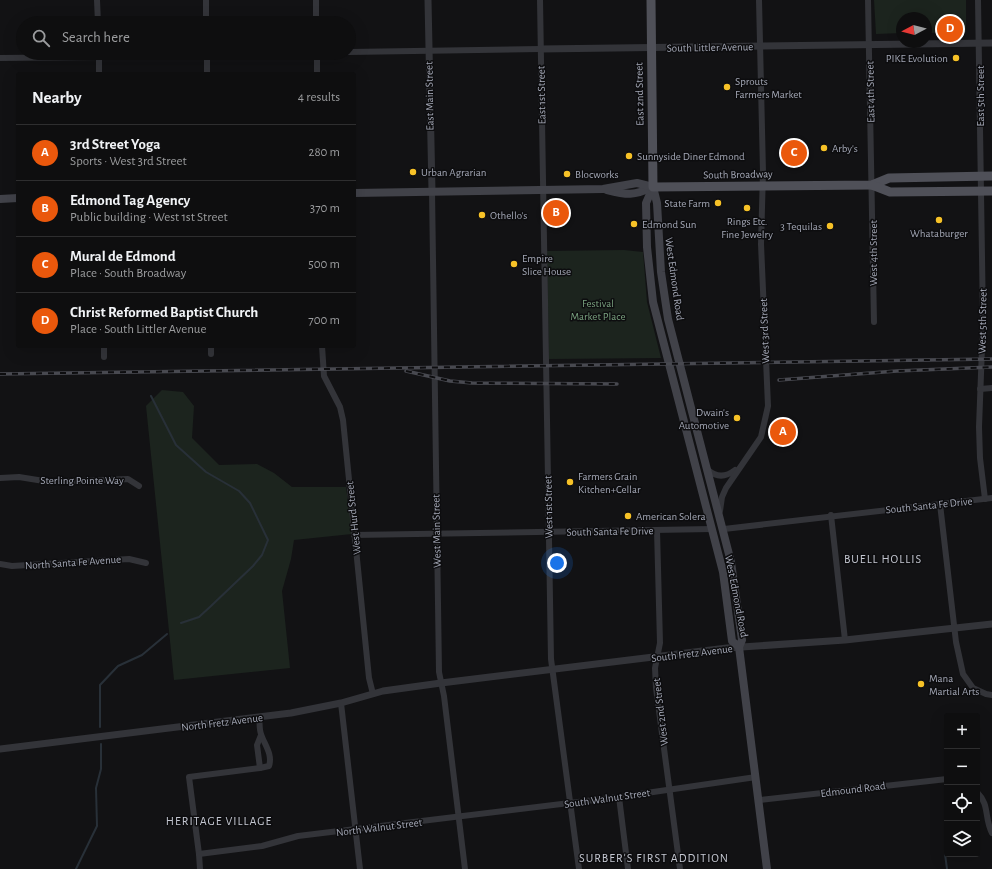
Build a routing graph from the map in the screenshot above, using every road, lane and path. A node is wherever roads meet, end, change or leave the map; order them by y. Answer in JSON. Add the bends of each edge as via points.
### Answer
{"nodes":[{"id":1,"x":97,"y":0,"type":"edge"},
{"id":2,"x":206,"y":0,"type":"edge"},
{"id":3,"x":316,"y":0,"type":"edge"},
{"id":4,"x":428,"y":0,"type":"edge"},
{"id":5,"x":540,"y":0,"type":"edge"},
{"id":6,"x":651,"y":0,"type":"edge"},
{"id":7,"x":759,"y":0,"type":"edge"},
{"id":8,"x":868,"y":0,"type":"edge"},
{"id":9,"x":978,"y":0,"type":"edge"},
{"id":10,"x":98,"y":16,"type":"edge"},
{"id":11,"x":206,"y":16,"type":"edge"},
{"id":12,"x":316,"y":16,"type":"edge"},
{"id":13,"x":979,"y":43,"type":"junction"},
{"id":14,"x":992,"y":43,"type":"edge"},
{"id":15,"x":869,"y":44,"type":"junction"},
{"id":16,"x":760,"y":46,"type":"junction"},
{"id":17,"x":540,"y":49,"type":"junction"},
{"id":18,"x":650,"y":49,"type":"junction"},
{"id":19,"x":428,"y":51,"type":"junction"},
{"id":20,"x":356,"y":52,"type":"edge"},
{"id":21,"x":0,"y":58,"type":"edge"},
{"id":22,"x":16,"y":58,"type":"edge"},
{"id":23,"x":99,"y":60,"type":"edge"},
{"id":24,"x":207,"y":60,"type":"edge"},
{"id":25,"x":317,"y":60,"type":"edge"},
{"id":26,"x":99,"y":72,"type":"edge"},
{"id":27,"x":207,"y":72,"type":"edge"},
{"id":28,"x":317,"y":72,"type":"edge"},
{"id":29,"x":980,"y":176,"type":"junction"},
{"id":30,"x":992,"y":176,"type":"edge"},
{"id":31,"x":762,"y":185,"type":"junction"},
{"id":32,"x":872,"y":185,"type":"junction"},
{"id":33,"x":653,"y":187,"type":"junction"},
{"id":34,"x":543,"y":190,"type":"junction"},
{"id":35,"x":432,"y":191,"type":"junction"},
{"id":36,"x":981,"y":191,"type":"junction"},
{"id":37,"x":992,"y":191,"type":"edge"},
{"id":38,"x":356,"y":193,"type":"edge"},
{"id":39,"x":16,"y":198,"type":"edge"},
{"id":40,"x":0,"y":199,"type":"edge"},
{"id":41,"x":874,"y":322,"type":"dead end"},
{"id":42,"x":104,"y":348,"type":"edge"},
{"id":43,"x":211,"y":348,"type":"edge"},
{"id":44,"x":322,"y":348,"type":"edge"},
{"id":45,"x":211,"y":354,"type":"dead end"},
{"id":46,"x":104,"y":356,"type":"dead end"},
{"id":47,"x":992,"y":388,"type":"edge"},
{"id":48,"x":980,"y":389,"type":"junction"},
{"id":49,"x":738,"y":468,"type":"junction"},
{"id":50,"x":708,"y":470,"type":"junction"},
{"id":51,"x":0,"y":478,"type":"edge"},
{"id":52,"x":139,"y":486,"type":"dead end"},
{"id":53,"x":985,"y":498,"type":"junction"},
{"id":54,"x":992,"y":498,"type":"edge"},
{"id":55,"x":940,"y":504,"type":"junction"},
{"id":56,"x":831,"y":515,"type":"junction"},
{"id":57,"x":720,"y":516,"type":"junction"},
{"id":58,"x":712,"y":529,"type":"junction"},
{"id":59,"x":724,"y":529,"type":"junction"},
{"id":60,"x":657,"y":530,"type":"junction"},
{"id":61,"x":548,"y":533,"type":"junction"},
{"id":62,"x":436,"y":534,"type":"junction"},
{"id":63,"x":354,"y":535,"type":"junction"},
{"id":64,"x":146,"y":563,"type":"dead end"},
{"id":65,"x":0,"y":564,"type":"edge"},
{"id":66,"x":992,"y":624,"type":"edge"},
{"id":67,"x":955,"y":628,"type":"junction"},
{"id":68,"x":845,"y":640,"type":"junction"},
{"id":69,"x":739,"y":647,"type":"junction"},
{"id":70,"x":657,"y":657,"type":"junction"},
{"id":71,"x":553,"y":670,"type":"junction"},
{"id":72,"x":441,"y":683,"type":"junction"},
{"id":73,"x":373,"y":694,"type":"junction"},
{"id":74,"x":992,"y":695,"type":"edge"},
{"id":75,"x":341,"y":703,"type":"junction"},
{"id":76,"x":259,"y":717,"type":"junction"},
{"id":77,"x":261,"y":735,"type":"junction"},
{"id":78,"x":0,"y":749,"type":"edge"},
{"id":79,"x":260,"y":768,"type":"junction"},
{"id":80,"x":756,"y":777,"type":"junction"},
{"id":81,"x":944,"y":779,"type":"edge"},
{"id":82,"x":670,"y":789,"type":"junction"},
{"id":83,"x":980,"y":795,"type":"edge"},
{"id":84,"x":619,"y":797,"type":"junction"},
{"id":85,"x":759,"y":800,"type":"junction"},
{"id":86,"x":569,"y":803,"type":"junction"},
{"id":87,"x":459,"y":817,"type":"junction"},
{"id":88,"x":356,"y":830,"type":"junction"},
{"id":89,"x":992,"y":833,"type":"edge"},
{"id":90,"x":198,"y":854,"type":"junction"},
{"id":91,"x":200,"y":869,"type":"edge"},
{"id":92,"x":360,"y":869,"type":"edge"},
{"id":93,"x":465,"y":869,"type":"edge"},
{"id":94,"x":579,"y":869,"type":"edge"},
{"id":95,"x":628,"y":869,"type":"edge"},
{"id":96,"x":680,"y":869,"type":"edge"},
{"id":97,"x":767,"y":869,"type":"edge"}],
"edges":[{"from":1,"to":10,"type":"street"},
{"from":2,"to":11,"type":"street"},
{"from":3,"to":12,"type":"street"},
{"from":4,"to":19,"type":"street","name":"East Main Street"},
{"from":5,"to":17,"type":"street","name":"East 1st Street"},
{"from":6,"to":18,"type":"main road","name":"East 2nd Street"},
{"from":7,"to":16,"type":"street","name":"West 3rd Street"},
{"from":8,"to":15,"type":"street","name":"East 4th Street"},
{"from":9,"to":13,"type":"street","name":"East 5th Street"},
{"from":13,"to":14,"type":"street","name":"South Littler Avenue"},
{"from":13,"to":15,"type":"street","name":"South Littler Avenue"},
{"from":13,"to":29,"type":"street","name":"East 5th Street"},
{"from":15,"to":16,"type":"street","name":"South Littler Avenue"},
{"from":15,"to":32,"type":"street","name":"East 4th Street"},
{"from":16,"to":18,"type":"street","name":"South Littler Avenue"},
{"from":16,"to":31,"type":"street","name":"West 3rd Street"},
{"from":17,"to":18,"type":"street","name":"South Littler Avenue"},
{"from":17,"to":19,"type":"street","name":"South Littler Avenue"},
{"from":17,"to":34,"type":"street","name":"East 1st Street"},
{"from":18,"to":33,"type":"main road","name":"East 2nd Street"},
{"from":19,"to":20,"type":"street","name":"South Littler Avenue"},
{"from":19,"to":35,"type":"street","name":"East Main Street"},
{"from":21,"to":22,"type":"street"},
{"from":23,"to":26,"type":"street"},
{"from":24,"to":27,"type":"street"},
{"from":25,"to":28,"type":"street"},
{"from":29,"to":30,"type":"main road","name":"South Broadway"},
{"from":29,"to":32,"type":"main road","name":"South Broadway","via":[[889,178]]},
{"from":29,"to":36,"type":"street","name":"East 5th Street"},
{"from":31,"to":32,"type":"main road","name":"South Broadway"},
{"from":31,"to":33,"type":"main road","name":"South Broadway"},
{"from":31,"to":49,"type":"street","name":"West 3rd Street","via":[[761,244],[768,406],[761,436]]},
{"from":32,"to":36,"type":"main road","name":"South Broadway","via":[[890,192]]},
{"from":32,"to":41,"type":"street","name":"West 4th Street"},
{"from":33,"to":34,"type":"main road","name":"South Broadway","via":[[637,183],[603,189]]},
{"from":33,"to":50,"type":"main road","name":"West Edmond Road","via":[[657,203],[661,272],[668,319]]},
{"from":33,"to":58,"type":"main road","name":"West Edmond Road","via":[[646,203],[647,247],[653,302]]},
{"from":34,"to":35,"type":"main road","name":"South Broadway"},
{"from":34,"to":61,"type":"street","name":"West 1st Street"},
{"from":35,"to":38,"type":"main road","name":"South Broadway"},
{"from":35,"to":62,"type":"street","name":"West Main Street"},
{"from":36,"to":37,"type":"main road","name":"South Broadway"},
{"from":36,"to":48,"type":"street","name":"West 5th Street","via":[[983,321]]},
{"from":39,"to":40,"type":"main road"},
{"from":42,"to":46,"type":"street"},
{"from":43,"to":45,"type":"street"},
{"from":44,"to":63,"type":"street","name":"West Hurd Street","via":[[324,376],[340,407],[343,420]]},
{"from":47,"to":48,"type":"street"},
{"from":48,"to":53,"type":"street","name":"West 5th Street","via":[[980,458]]},
{"from":49,"to":50,"type":"street","via":[[731,473],[718,476]]},
{"from":49,"to":57,"type":"street","name":"West 3rd Street","via":[[722,497]]},
{"from":50,"to":57,"type":"main road","name":"West Edmond Road"},
{"from":51,"to":52,"type":"street","name":"Sterling Pointe Way","via":[[23,477],[50,482],[128,479]]},
{"from":53,"to":54,"type":"street","name":"South Santa Fe Drive"},
{"from":53,"to":55,"type":"street","name":"South Santa Fe Drive"},
{"from":55,"to":56,"type":"street","name":"South Santa Fe Drive"},
{"from":55,"to":67,"type":"street"},
{"from":56,"to":59,"type":"street","name":"South Santa Fe Drive"},
{"from":56,"to":68,"type":"street"},
{"from":57,"to":59,"type":"main road","name":"West Edmond Road"},
{"from":58,"to":60,"type":"street","name":"South Santa Fe Drive"},
{"from":58,"to":69,"type":"main road","name":"West Edmond Road","via":[[723,572],[732,641]]},
{"from":59,"to":69,"type":"main road","name":"West Edmond Road","via":[[732,562],[738,608],[742,640]]},
{"from":60,"to":61,"type":"street","name":"South Santa Fe Drive"},
{"from":60,"to":70,"type":"street","name":"West 2nd Street","via":[[660,643]]},
{"from":61,"to":62,"type":"street","name":"South Santa Fe Drive"},
{"from":61,"to":71,"type":"street","name":"West 1st Street"},
{"from":62,"to":63,"type":"street"},
{"from":62,"to":72,"type":"street","name":"West Main Street"},
{"from":63,"to":73,"type":"street","name":"West Hurd Street"},
{"from":64,"to":65,"type":"street","name":"North Santa Fe Avenue","via":[[129,558],[12,566]]},
{"from":66,"to":67,"type":"street","name":"South Fretz Avenue"},
{"from":67,"to":68,"type":"street","name":"South Fretz Avenue"},
{"from":67,"to":74,"type":"street","via":[[966,681],[980,692]]},
{"from":68,"to":69,"type":"street","name":"South Fretz Avenue"},
{"from":69,"to":70,"type":"street","name":"South Fretz Avenue"},
{"from":69,"to":80,"type":"main road","name":"West Edmond Road"},
{"from":70,"to":71,"type":"street","name":"South Fretz Avenue"},
{"from":70,"to":82,"type":"street","name":"West 2nd Street","via":[[656,688]]},
{"from":71,"to":72,"type":"street","name":"South Fretz Avenue"},
{"from":71,"to":86,"type":"street","name":"West 1st Street"},
{"from":72,"to":73,"type":"street","name":"North Fretz Avenue"},
{"from":72,"to":87,"type":"street","name":"West Main Street"},
{"from":73,"to":75,"type":"street","name":"North Fretz Avenue"},
{"from":75,"to":76,"type":"street","name":"North Fretz Avenue"},
{"from":75,"to":88,"type":"street"},
{"from":76,"to":77,"type":"street"},
{"from":76,"to":78,"type":"street","name":"North Fretz Avenue"},
{"from":77,"to":79,"type":"street","via":[[257,745]]},
{"from":77,"to":79,"type":"street","via":[[267,744],[270,762],[266,767]]},
{"from":79,"to":90,"type":"street","via":[[189,777]]},
{"from":80,"to":82,"type":"street","name":"South Walnut Street"},
{"from":80,"to":85,"type":"main road","name":"West Edmond Road"},
{"from":81,"to":85,"type":"street","name":"Edmound Road"},
{"from":82,"to":84,"type":"street","name":"South Walnut Street"},
{"from":82,"to":96,"type":"street","name":"West 2nd Street"},
{"from":83,"to":89,"type":"street","via":[[984,799]]},
{"from":84,"to":86,"type":"street","name":"South Walnut Street"},
{"from":84,"to":95,"type":"street"},
{"from":85,"to":97,"type":"main road","name":"West Edmond Road"},
{"from":86,"to":87,"type":"street","name":"South Walnut Street"},
{"from":86,"to":94,"type":"street","name":"West 1st Street"},
{"from":87,"to":88,"type":"street","name":"North Walnut Street"},
{"from":87,"to":93,"type":"street","name":"West Main Street"},
{"from":88,"to":90,"type":"street","name":"North Walnut Street","via":[[298,836],[262,846]]},
{"from":88,"to":92,"type":"street"},
{"from":90,"to":91,"type":"street"}]}
